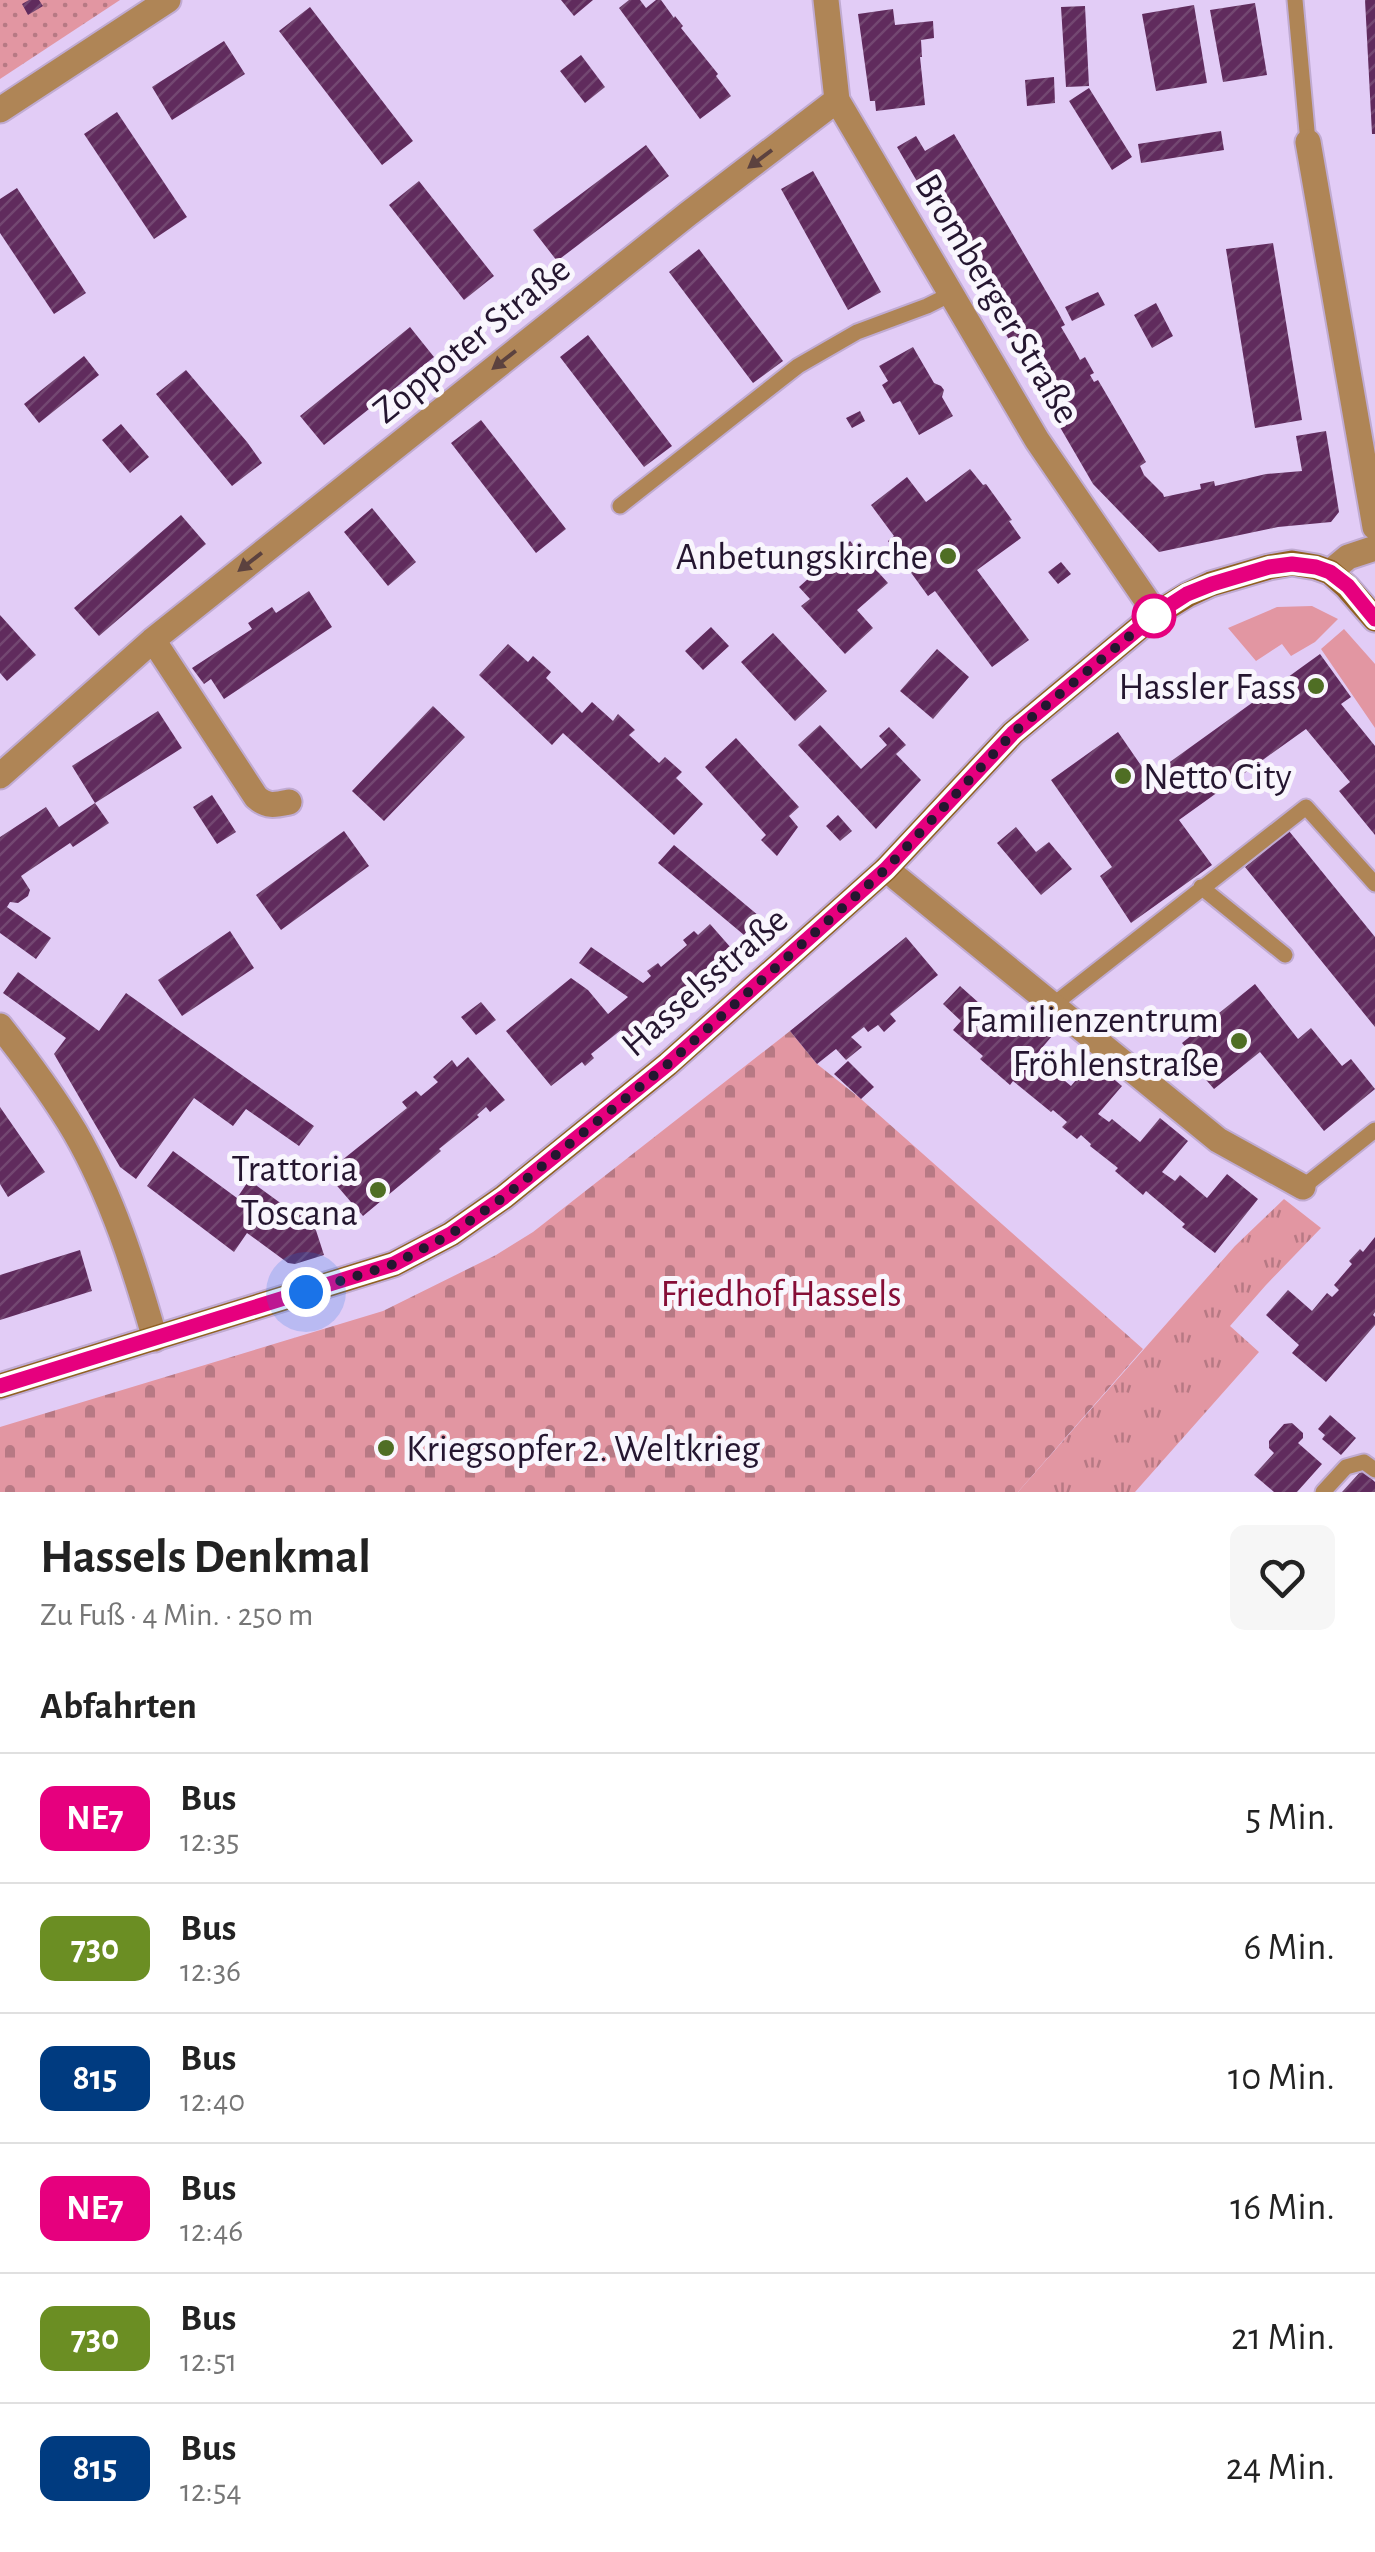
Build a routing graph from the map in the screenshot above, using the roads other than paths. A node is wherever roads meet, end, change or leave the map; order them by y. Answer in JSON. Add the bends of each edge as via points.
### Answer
{"nodes":[{"id":1,"x":168,"y":0,"type":"edge"},
{"id":2,"x":826,"y":0,"type":"edge"},
{"id":3,"x":1294,"y":0,"type":"edge"},
{"id":4,"x":838,"y":100,"type":"junction"},
{"id":5,"x":0,"y":110,"type":"edge"},
{"id":6,"x":1308,"y":142,"type":"joint"},
{"id":7,"x":951,"y":294,"type":"junction"},
{"id":8,"x":620,"y":506,"type":"dead end"},
{"id":9,"x":1375,"y":527,"type":"edge"},
{"id":10,"x":1375,"y":548,"type":"edge"},
{"id":11,"x":1330,"y":572,"type":"junction"},
{"id":12,"x":1156,"y":614,"type":"junction"},
{"id":13,"x":1375,"y":620,"type":"edge"},
{"id":14,"x":153,"y":640,"type":"junction"},
{"id":15,"x":0,"y":776,"type":"edge"},
{"id":16,"x":288,"y":802,"type":"dead end"},
{"id":17,"x":886,"y":869,"type":"junction"},
{"id":18,"x":1375,"y":884,"type":"edge"},
{"id":19,"x":1201,"y":887,"type":"junction"},
{"id":20,"x":1285,"y":955,"type":"dead end"},
{"id":21,"x":1053,"y":1005,"type":"junction"},
{"id":22,"x":0,"y":1026,"type":"edge"},
{"id":23,"x":1375,"y":1130,"type":"edge"},
{"id":24,"x":1303,"y":1187,"type":"joint"},
{"id":25,"x":155,"y":1340,"type":"junction"},
{"id":26,"x":0,"y":1386,"type":"edge"},
{"id":27,"x":1375,"y":1470,"type":"edge"},
{"id":28,"x":1324,"y":1492,"type":"edge"}],
"edges":[{"from":1,"to":5,"type":"street"},
{"from":2,"to":4,"type":"street","name":"Bromberger Straße"},
{"from":3,"to":6,"type":"lane"},
{"from":4,"to":7,"type":"street","name":"Bromberger Straße"},
{"from":4,"to":14,"type":"street","name":"Zoppoter Straße","one_way":true},
{"from":6,"to":9,"type":"street"},
{"from":7,"to":8,"type":"lane","via":[[857,332],[798,366]]},
{"from":7,"to":12,"type":"street","name":"Bromberger Straße","via":[[1036,440]]},
{"from":10,"to":11,"type":"street"},
{"from":11,"to":12,"type":"street","name":"Hasselsstraße","via":[[1305,564],[1269,567],[1187,594]]},
{"from":11,"to":13,"type":"street"},
{"from":12,"to":17,"type":"street","name":"Hasselsstraße","via":[[1013,733]]},
{"from":14,"to":15,"type":"street","name":"Zoppoter Straße"},
{"from":14,"to":16,"type":"street","via":[[256,797],[272,806]]},
{"from":17,"to":21,"type":"street"},
{"from":17,"to":25,"type":"street","name":"Hasselsstraße","via":[[668,1064],[451,1234],[394,1264]]},
{"from":18,"to":19,"type":"lane","via":[[1306,807]]},
{"from":19,"to":20,"type":"lane"},
{"from":19,"to":21,"type":"lane"},
{"from":21,"to":24,"type":"street","via":[[1218,1140]]},
{"from":22,"to":25,"type":"street","via":[[76,1134],[112,1209]]},
{"from":23,"to":24,"type":"lane"},
{"from":25,"to":26,"type":"street","name":"Hasselsstraße"},
{"from":27,"to":28,"type":"lane","via":[[1364,1462],[1346,1467]]}]}
